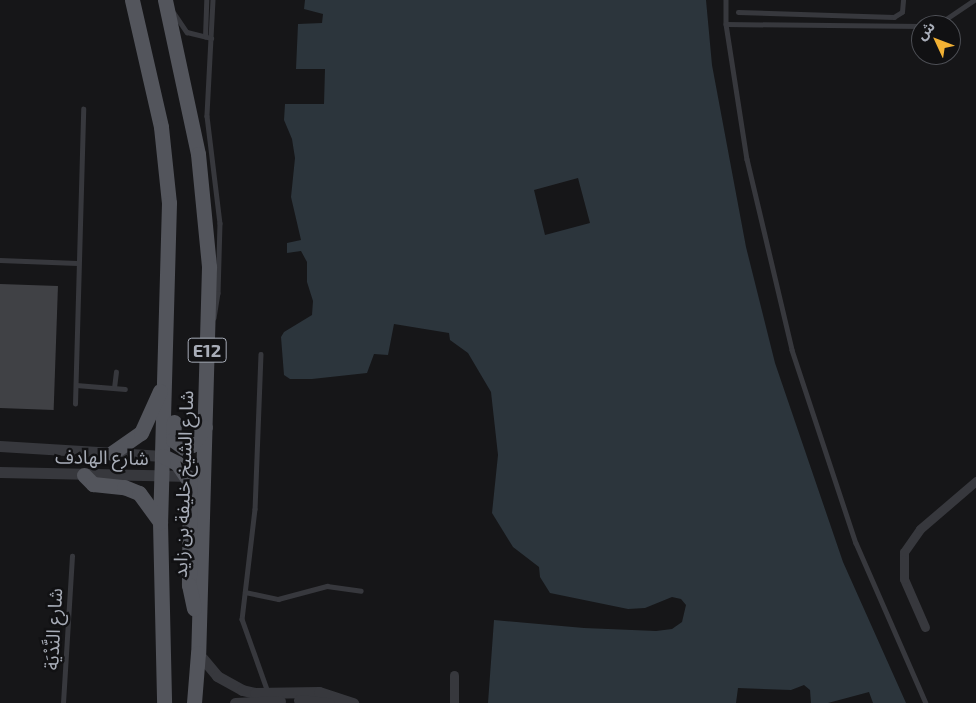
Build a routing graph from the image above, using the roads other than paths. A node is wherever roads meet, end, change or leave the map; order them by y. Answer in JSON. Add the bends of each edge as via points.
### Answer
{"nodes":[{"id":1,"x":132,"y":0,"type":"edge"},
{"id":2,"x":206,"y":0,"type":"edge"},
{"id":3,"x":213,"y":0,"type":"edge"},
{"id":4,"x":726,"y":0,"type":"edge"},
{"id":5,"x":903,"y":0,"type":"edge"},
{"id":6,"x":974,"y":0,"type":"edge"},
{"id":7,"x":166,"y":4,"type":"edge"},
{"id":8,"x":738,"y":12,"type":"dead end"},
{"id":9,"x":952,"y":15,"type":"edge"},
{"id":10,"x":726,"y":24,"type":"junction"},
{"id":11,"x":911,"y":26,"type":"edge"},
{"id":12,"x":205,"y":37,"type":"junction"},
{"id":13,"x":211,"y":38,"type":"junction"},
{"id":14,"x":83,"y":109,"type":"dead end"},
{"id":15,"x":0,"y":260,"type":"edge"},
{"id":16,"x":77,"y":263,"type":"junction"},
{"id":17,"x":167,"y":305,"type":"junction"},
{"id":18,"x":208,"y":336,"type":"junction"},
{"id":19,"x":261,"y":354,"type":"dead end"},
{"id":20,"x":116,"y":372,"type":"dead end"},
{"id":21,"x":165,"y":378,"type":"junction"},
{"id":22,"x":76,"y":385,"type":"junction"},
{"id":23,"x":114,"y":388,"type":"junction"},
{"id":24,"x":125,"y":389,"type":"dead end"},
{"id":25,"x":75,"y":404,"type":"dead end"},
{"id":26,"x":205,"y":426,"type":"junction"},
{"id":27,"x":0,"y":446,"type":"edge"},
{"id":28,"x":112,"y":453,"type":"junction"},
{"id":29,"x":163,"y":456,"type":"junction"},
{"id":30,"x":0,"y":472,"type":"edge"},
{"id":31,"x":84,"y":474,"type":"junction"},
{"id":32,"x":162,"y":476,"type":"junction"},
{"id":33,"x":187,"y":476,"type":"junction"},
{"id":34,"x":204,"y":476,"type":"junction"},
{"id":35,"x":976,"y":481,"type":"edge"},
{"id":36,"x":160,"y":522,"type":"junction"},
{"id":37,"x":72,"y":556,"type":"dead end"},
{"id":38,"x":361,"y":591,"type":"dead end"},
{"id":39,"x":245,"y":592,"type":"junction"},
{"id":40,"x":199,"y":622,"type":"junction"},
{"id":41,"x":925,"y":627,"type":"dead end"},
{"id":42,"x":198,"y":653,"type":"junction"},
{"id":43,"x":454,"y":675,"type":"dead end"},
{"id":44,"x":269,"y":694,"type":"junction"},
{"id":45,"x":63,"y":703,"type":"edge"},
{"id":46,"x":164,"y":703,"type":"edge"},
{"id":47,"x":194,"y":703,"type":"edge"},
{"id":48,"x":235,"y":703,"type":"edge"},
{"id":49,"x":329,"y":703,"type":"edge"},
{"id":50,"x":353,"y":703,"type":"edge"},
{"id":51,"x":454,"y":703,"type":"edge"},
{"id":52,"x":926,"y":703,"type":"edge"}],
"edges":[{"from":1,"to":17,"type":"main road","name":"شارع الشيخ خليفة بن زايد","number":"E12","via":[[164,152],[169,203]]},
{"from":2,"to":12,"type":"lane"},
{"from":3,"to":13,"type":"lane"},
{"from":4,"to":10,"type":"lane"},
{"from":5,"to":8,"type":"lane","via":[[902,12],[894,17]]},
{"from":6,"to":9,"type":"lane"},
{"from":7,"to":12,"type":"lane","via":[[184,30]]},
{"from":7,"to":18,"type":"main road","name":"شارع الشيخ خليفة بن زايد","number":"E12","via":[[201,180],[209,267]]},
{"from":10,"to":11,"type":"lane"},
{"from":10,"to":52,"type":"lane","via":[[756,207],[800,375],[856,543]]},
{"from":12,"to":13,"type":"lane"},
{"from":13,"to":18,"type":"lane","via":[[207,116],[220,239],[218,294]]},
{"from":14,"to":16,"type":"lane"},
{"from":15,"to":16,"type":"lane"},
{"from":16,"to":22,"type":"lane"},
{"from":17,"to":21,"type":"main road","name":"شارع الشيخ خليفة بن زايد","number":"E12"},
{"from":17,"to":26,"type":"main road","via":[[176,339],[176,444],[188,448]]},
{"from":18,"to":26,"type":"main road","name":"شارع الشيخ خليفة بن زايد","number":"E12"},
{"from":19,"to":39,"type":"lane","via":[[256,484]]},
{"from":20,"to":23,"type":"lane"},
{"from":21,"to":28,"type":"main road","via":[[148,423],[133,440]]},
{"from":21,"to":29,"type":"main road","name":"شارع الشيخ خليفة بن زايد","number":"E12"},
{"from":22,"to":23,"type":"lane"},
{"from":22,"to":25,"type":"lane"},
{"from":23,"to":24,"type":"lane"},
{"from":26,"to":34,"type":"main road","name":"شارع الشيخ خليفة بن زايد","number":"E12"},
{"from":27,"to":28,"type":"street","name":"شارع الهادف"},
{"from":28,"to":29,"type":"street","name":"شارع الهادف"},
{"from":29,"to":32,"type":"main road","name":"شارع الشيخ خليفة بن زايد","number":"E12"},
{"from":29,"to":33,"type":"main road","via":[[177,463]]},
{"from":30,"to":31,"type":"street","name":"شارع الهادف"},
{"from":31,"to":32,"type":"street","name":"شارع الهادف"},
{"from":31,"to":36,"type":"main road","via":[[93,484],[124,487],[138,493]]},
{"from":32,"to":33,"type":"street","name":"شارع الهادف"},
{"from":32,"to":36,"type":"main road","name":"شارع الشيخ خليفة بن زايد","number":"E12"},
{"from":33,"to":34,"type":"street","name":"شارع الهادف"},
{"from":33,"to":40,"type":"main road","via":[[191,498],[190,585]]},
{"from":34,"to":40,"type":"main road","name":"شارع الشيخ خليفة بن زايد","number":"E12"},
{"from":35,"to":41,"type":"street","via":[[920,529],[904,552],[904,579]]},
{"from":36,"to":46,"type":"main road","name":"شارع الشيخ خليفة بن زايد","number":"E12"},
{"from":37,"to":45,"type":"lane","name":"شارع النَّدْيَة"},
{"from":38,"to":39,"type":"lane","via":[[327,586],[278,599]]},
{"from":39,"to":44,"type":"lane","via":[[243,626]]},
{"from":40,"to":42,"type":"main road","name":"شارع الشيخ خليفة بن زايد","number":"E12"},
{"from":42,"to":44,"type":"street","via":[[210,669],[233,686],[255,694]]},
{"from":42,"to":47,"type":"main road","name":"شارع الشيخ خليفة بن زايد","number":"E12"},
{"from":43,"to":51,"type":"street"},
{"from":44,"to":50,"type":"street","via":[[319,692]]},
{"from":48,"to":49,"type":"street","via":[[306,700]]}]}
